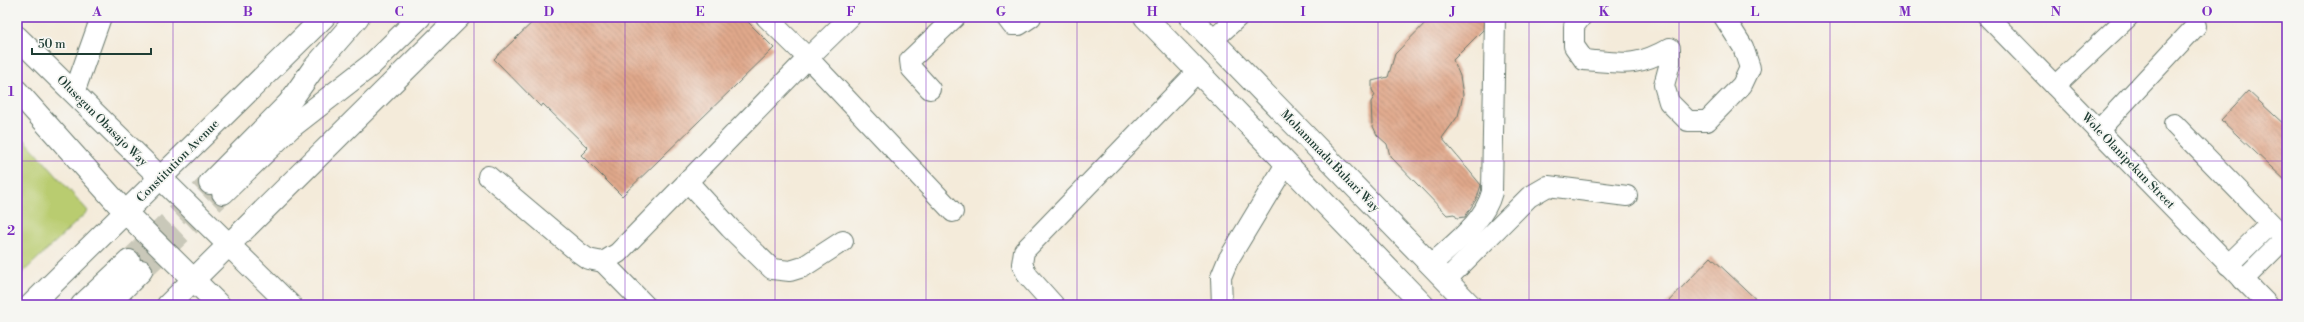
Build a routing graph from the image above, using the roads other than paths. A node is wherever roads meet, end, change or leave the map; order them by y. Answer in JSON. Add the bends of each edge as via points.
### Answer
{"nodes":[{"id":1,"x":101,"y":17,"type":"edge"},
{"id":2,"x":324,"y":17,"type":"edge"},
{"id":3,"x":358,"y":17,"type":"edge"},
{"id":4,"x":420,"y":17,"type":"edge"},
{"id":5,"x":458,"y":17,"type":"edge"},
{"id":6,"x":766,"y":17,"type":"edge"},
{"id":7,"x":850,"y":17,"type":"edge"},
{"id":8,"x":955,"y":17,"type":"edge"},
{"id":9,"x":1006,"y":17,"type":"edge"},
{"id":10,"x":1031,"y":17,"type":"edge"},
{"id":11,"x":1145,"y":17,"type":"edge"},
{"id":12,"x":1190,"y":17,"type":"edge"},
{"id":13,"x":1238,"y":17,"type":"edge"},
{"id":14,"x":1496,"y":17,"type":"edge"},
{"id":15,"x":1581,"y":17,"type":"edge"},
{"id":16,"x":1724,"y":17,"type":"edge"},
{"id":17,"x":1988,"y":17,"type":"edge"},
{"id":18,"x":2128,"y":17,"type":"edge"},
{"id":19,"x":2196,"y":26,"type":"dead end"},
{"id":20,"x":17,"y":37,"type":"edge"},
{"id":21,"x":1213,"y":40,"type":"junction"},
{"id":22,"x":808,"y":58,"type":"junction"},
{"id":23,"x":1240,"y":68,"type":"junction"},
{"id":24,"x":1198,"y":71,"type":"junction"},
{"id":25,"x":2055,"y":86,"type":"junction"},
{"id":26,"x":930,"y":89,"type":"dead end"},
{"id":27,"x":1216,"y":90,"type":"junction"},
{"id":28,"x":17,"y":92,"type":"edge"},
{"id":29,"x":74,"y":93,"type":"junction"},
{"id":30,"x":2174,"y":124,"type":"dead end"},
{"id":31,"x":2098,"y":131,"type":"junction"},
{"id":32,"x":1286,"y":164,"type":"junction"},
{"id":33,"x":488,"y":176,"type":"dead end"},
{"id":34,"x":161,"y":179,"type":"junction"},
{"id":35,"x":687,"y":181,"type":"junction"},
{"id":36,"x":1627,"y":196,"type":"dead end"},
{"id":37,"x":953,"y":212,"type":"dead end"},
{"id":38,"x":126,"y":213,"type":"junction"},
{"id":39,"x":2270,"y":224,"type":"junction"},
{"id":40,"x":2286,"y":239,"type":"edge"},
{"id":41,"x":843,"y":241,"type":"dead end"},
{"id":42,"x":231,"y":245,"type":"junction"},
{"id":43,"x":603,"y":262,"type":"junction"},
{"id":44,"x":2228,"y":265,"type":"junction"},
{"id":45,"x":1438,"y":273,"type":"junction"},
{"id":46,"x":194,"y":280,"type":"junction"},
{"id":47,"x":2243,"y":280,"type":"junction"},
{"id":48,"x":32,"y":305,"type":"edge"},
{"id":49,"x":82,"y":305,"type":"edge"},
{"id":50,"x":106,"y":305,"type":"edge"},
{"id":51,"x":168,"y":305,"type":"edge"},
{"id":52,"x":219,"y":305,"type":"edge"},
{"id":53,"x":290,"y":305,"type":"edge"},
{"id":54,"x":645,"y":305,"type":"edge"},
{"id":55,"x":1054,"y":305,"type":"edge"},
{"id":56,"x":1222,"y":305,"type":"edge"},
{"id":57,"x":1423,"y":305,"type":"edge"},
{"id":58,"x":1470,"y":305,"type":"edge"},
{"id":59,"x":2268,"y":305,"type":"edge"}],
"edges":[{"from":1,"to":29,"type":"street"},
{"from":2,"to":34,"type":"main road","name":"Constitution Avenue"},
{"from":3,"to":4,"type":"main road","via":[[217,188],[371,65]]},
{"from":5,"to":42,"type":"main road"},
{"from":6,"to":22,"type":"street"},
{"from":7,"to":22,"type":"street"},
{"from":8,"to":26,"type":"street","via":[[910,60],[911,68]]},
{"from":9,"to":10,"type":"street","via":[[1012,25],[1019,25]]},
{"from":11,"to":24,"type":"main road"},
{"from":12,"to":21,"type":"main road","name":"Mohammadu Buhari Way"},
{"from":13,"to":21,"type":"street"},
{"from":14,"to":45,"type":"street","via":[[1492,192],[1482,216]]},
{"from":15,"to":16,"type":"street","via":[[1574,26],[1574,46],[1584,60],[1633,64],[1670,48],[1670,63],[1664,85],[1670,102],[1688,121],[1707,121],[1742,85],[1750,68],[1744,47]]},
{"from":17,"to":25,"type":"street","name":"Wole Olanipekun Street"},
{"from":18,"to":25,"type":"street"},
{"from":19,"to":31,"type":"street"},
{"from":20,"to":29,"type":"main road","name":"Olusegun Obasajo Way"},
{"from":21,"to":23,"type":"main road","name":"Mohammadu Buhari Way"},
{"from":22,"to":35,"type":"street"},
{"from":22,"to":37,"type":"street"},
{"from":23,"to":27,"type":"main road"},
{"from":23,"to":45,"type":"main road","name":"Mohammadu Buhari Way"},
{"from":24,"to":27,"type":"main road"},
{"from":24,"to":55,"type":"street","via":[[1024,251],[1022,264],[1028,276]]},
{"from":25,"to":31,"type":"street","name":"Wole Olanipekun Street"},
{"from":27,"to":32,"type":"main road"},
{"from":28,"to":38,"type":"main road"},
{"from":29,"to":34,"type":"main road","name":"Olusegun Obasajo Way"},
{"from":30,"to":39,"type":"street"},
{"from":31,"to":44,"type":"street","name":"Wole Olanipekun Street"},
{"from":32,"to":56,"type":"street","via":[[1228,260],[1221,277]]},
{"from":32,"to":57,"type":"main road"},
{"from":33,"to":43,"type":"street","via":[[578,252],[588,259]]},
{"from":34,"to":38,"type":"main road","name":"Constitution Avenue"},
{"from":34,"to":42,"type":"main road","name":"Olusegun Obasajo Way"},
{"from":35,"to":41,"type":"street","via":[[772,269],[790,271],[803,267]]},
{"from":35,"to":43,"type":"street","via":[[618,253]]},
{"from":36,"to":45,"type":"street","via":[[1548,186],[1529,198]]},
{"from":38,"to":46,"type":"main road"},
{"from":38,"to":48,"type":"main road","name":"Constitution Avenue"},
{"from":39,"to":40,"type":"street"},
{"from":39,"to":44,"type":"street"},
{"from":40,"to":47,"type":"street"},
{"from":42,"to":46,"type":"main road"},
{"from":42,"to":53,"type":"main road","name":"Olusegun Obasajo Way"},
{"from":43,"to":54,"type":"street"},
{"from":44,"to":47,"type":"street","name":"Wole Olanipekun Street"},
{"from":45,"to":58,"type":"main road","name":"Mohammadu Buhari Way"},
{"from":46,"to":51,"type":"main road"},
{"from":46,"to":52,"type":"main road"},
{"from":47,"to":59,"type":"street","name":"Wole Olanipekun Street"},
{"from":49,"to":50,"type":"main road","via":[[135,266]]}]}
